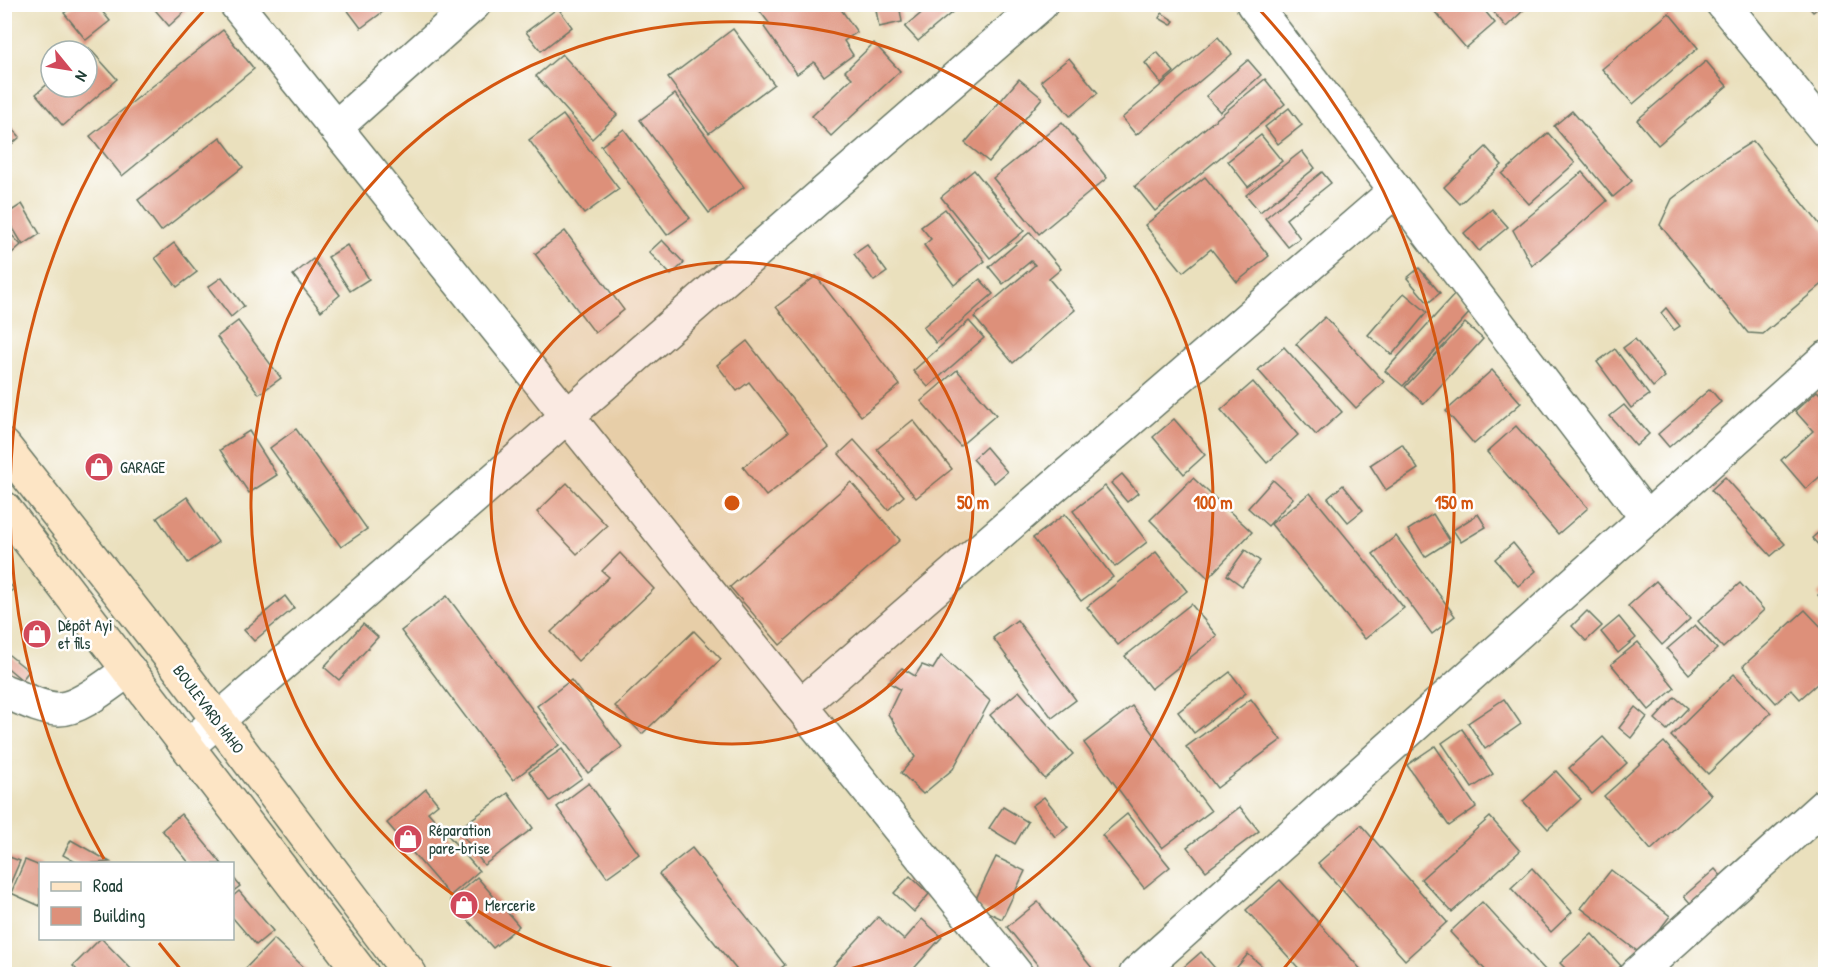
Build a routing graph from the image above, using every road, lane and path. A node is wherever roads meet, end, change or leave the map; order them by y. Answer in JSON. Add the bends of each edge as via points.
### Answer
{"nodes":[{"id":1,"x":236,"y":4,"type":"edge"},
{"id":2,"x":474,"y":4,"type":"edge"},
{"id":3,"x":1041,"y":4,"type":"edge"},
{"id":4,"x":1253,"y":4,"type":"edge"},
{"id":5,"x":1723,"y":4,"type":"edge"},
{"id":6,"x":336,"y":127,"type":"junction"},
{"id":7,"x":1826,"y":131,"type":"edge"},
{"id":8,"x":1395,"y":190,"type":"junction"},
{"id":9,"x":1826,"y":358,"type":"edge"},
{"id":10,"x":569,"y":417,"type":"junction"},
{"id":11,"x":4,"y":446,"type":"edge"},
{"id":12,"x":4,"y":508,"type":"edge"},
{"id":13,"x":1647,"y":518,"type":"junction"},
{"id":14,"x":129,"y":670,"type":"junction"},
{"id":15,"x":4,"y":691,"type":"edge"},
{"id":16,"x":800,"y":706,"type":"junction"},
{"id":17,"x":218,"y":722,"type":"junction"},
{"id":18,"x":188,"y":746,"type":"junction"},
{"id":19,"x":1826,"y":804,"type":"edge"},
{"id":20,"x":362,"y":975,"type":"edge"},
{"id":21,"x":410,"y":975,"type":"edge"},
{"id":22,"x":1016,"y":975,"type":"edge"},
{"id":23,"x":1136,"y":975,"type":"edge"},
{"id":24,"x":1637,"y":975,"type":"edge"}],
"edges":[{"from":1,"to":6,"type":"street"},
{"from":2,"to":6,"type":"street"},
{"from":3,"to":10,"type":"street"},
{"from":4,"to":8,"type":"street"},
{"from":5,"to":7,"type":"street"},
{"from":6,"to":10,"type":"street"},
{"from":8,"to":13,"type":"street"},
{"from":8,"to":16,"type":"street"},
{"from":9,"to":13,"type":"street"},
{"from":10,"to":16,"type":"street"},
{"from":10,"to":17,"type":"street"},
{"from":11,"to":17,"type":"main road","name":"BOULEVARD HAHO"},
{"from":12,"to":14,"type":"main road"},
{"from":13,"to":23,"type":"street"},
{"from":14,"to":15,"type":"street","via":[[73,707],[40,705]]},
{"from":14,"to":18,"type":"main road"},
{"from":16,"to":22,"type":"street"},
{"from":17,"to":18,"type":"street"},
{"from":17,"to":21,"type":"main road","name":"BOULEVARD HAHO"},
{"from":18,"to":20,"type":"main road"},
{"from":19,"to":24,"type":"street"}]}
